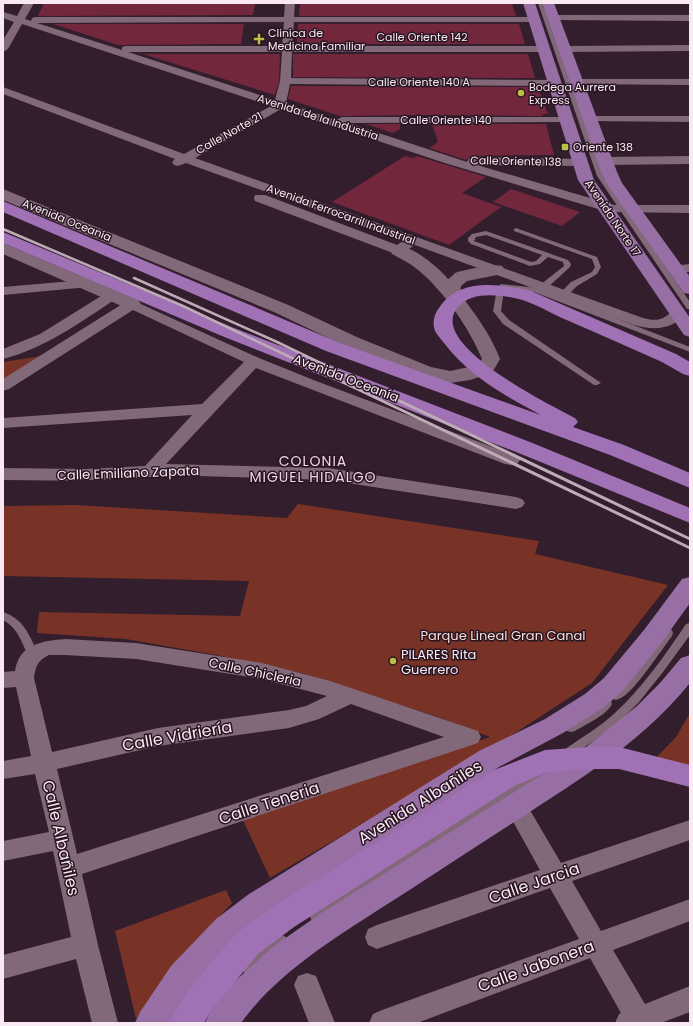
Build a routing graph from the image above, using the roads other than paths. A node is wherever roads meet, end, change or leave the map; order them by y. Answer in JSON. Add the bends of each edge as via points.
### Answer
{"nodes":[{"id":1,"x":29,"y":3,"type":"edge"},
{"id":2,"x":290,"y":3,"type":"edge"},
{"id":3,"x":529,"y":3,"type":"edge"},
{"id":4,"x":532,"y":3,"type":"edge"},
{"id":5,"x":540,"y":3,"type":"edge"},
{"id":6,"x":548,"y":3,"type":"edge"},
{"id":7,"x":3,"y":15,"type":"edge"},
{"id":8,"x":554,"y":18,"type":"junction"},
{"id":9,"x":690,"y":18,"type":"edge"},
{"id":10,"x":288,"y":19,"type":"junction"},
{"id":11,"x":534,"y":19,"type":"junction"},
{"id":12,"x":19,"y":20,"type":"junction"},
{"id":13,"x":110,"y":48,"type":"junction"},
{"id":14,"x":690,"y":48,"type":"edge"},
{"id":15,"x":3,"y":49,"type":"edge"},
{"id":16,"x":287,"y":49,"type":"junction"},
{"id":17,"x":543,"y":49,"type":"junction"},
{"id":18,"x":565,"y":49,"type":"junction"},
{"id":19,"x":285,"y":82,"type":"junction"},
{"id":20,"x":554,"y":82,"type":"junction"},
{"id":21,"x":577,"y":82,"type":"junction"},
{"id":22,"x":690,"y":82,"type":"edge"},
{"id":23,"x":3,"y":90,"type":"edge"},
{"id":24,"x":3,"y":101,"type":"edge"},
{"id":25,"x":280,"y":105,"type":"junction"},
{"id":26,"x":566,"y":119,"type":"junction"},
{"id":27,"x":590,"y":119,"type":"junction"},
{"id":28,"x":690,"y":119,"type":"edge"},
{"id":29,"x":326,"y":120,"type":"junction"},
{"id":30,"x":184,"y":158,"type":"junction"},
{"id":31,"x":690,"y":160,"type":"edge"},
{"id":32,"x":452,"y":161,"type":"junction"},
{"id":33,"x":604,"y":161,"type":"junction"},
{"id":34,"x":580,"y":162,"type":"junction"},
{"id":35,"x":172,"y":165,"type":"junction"},
{"id":36,"x":3,"y":194,"type":"edge"},
{"id":37,"x":24,"y":203,"type":"junction"},
{"id":38,"x":3,"y":206,"type":"edge"},
{"id":39,"x":619,"y":209,"type":"junction"},
{"id":40,"x":690,"y":209,"type":"edge"},
{"id":41,"x":45,"y":224,"type":"junction"},
{"id":42,"x":516,"y":230,"type":"dead end"},
{"id":43,"x":3,"y":237,"type":"edge"},
{"id":44,"x":414,"y":240,"type":"junction"},
{"id":45,"x":3,"y":248,"type":"edge"},
{"id":46,"x":398,"y":250,"type":"junction"},
{"id":47,"x":547,"y":254,"type":"junction"},
{"id":48,"x":683,"y":268,"type":"edge"},
{"id":49,"x":496,"y":270,"type":"junction"},
{"id":50,"x":522,"y":280,"type":"junction"},
{"id":51,"x":84,"y":284,"type":"junction"},
{"id":52,"x":542,"y":287,"type":"junction"},
{"id":53,"x":501,"y":289,"type":"junction"},
{"id":54,"x":690,"y":289,"type":"edge"},
{"id":55,"x":3,"y":291,"type":"edge"},
{"id":56,"x":451,"y":294,"type":"junction"},
{"id":57,"x":563,"y":295,"type":"junction"},
{"id":58,"x":111,"y":296,"type":"junction"},
{"id":59,"x":132,"y":304,"type":"junction"},
{"id":60,"x":686,"y":314,"type":"edge"},
{"id":61,"x":690,"y":330,"type":"edge"},
{"id":62,"x":228,"y":332,"type":"junction"},
{"id":63,"x":690,"y":350,"type":"edge"},
{"id":64,"x":3,"y":354,"type":"edge"},
{"id":65,"x":254,"y":361,"type":"junction"},
{"id":66,"x":690,"y":370,"type":"edge"},
{"id":67,"x":597,"y":383,"type":"dead end"},
{"id":68,"x":3,"y":386,"type":"edge"},
{"id":69,"x":207,"y":409,"type":"junction"},
{"id":70,"x":3,"y":423,"type":"edge"},
{"id":71,"x":618,"y":450,"type":"junction"},
{"id":72,"x":519,"y":454,"type":"junction"},
{"id":73,"x":150,"y":472,"type":"junction"},
{"id":74,"x":3,"y":474,"type":"edge"},
{"id":75,"x":690,"y":481,"type":"edge"},
{"id":76,"x":516,"y":503,"type":"dead end"},
{"id":77,"x":690,"y":516,"type":"edge"},
{"id":78,"x":690,"y":585,"type":"edge"},
{"id":79,"x":3,"y":616,"type":"edge"},
{"id":80,"x":690,"y":627,"type":"edge"},
{"id":81,"x":672,"y":628,"type":"dead end"},
{"id":82,"x":33,"y":654,"type":"junction"},
{"id":83,"x":643,"y":657,"type":"junction"},
{"id":84,"x":679,"y":668,"type":"edge"},
{"id":85,"x":14,"y":679,"type":"edge"},
{"id":86,"x":349,"y":696,"type":"junction"},
{"id":87,"x":470,"y":737,"type":"joint"},
{"id":88,"x":44,"y":763,"type":"junction"},
{"id":89,"x":3,"y":770,"type":"edge"},
{"id":90,"x":690,"y":776,"type":"edge"},
{"id":91,"x":516,"y":807,"type":"junction"},
{"id":92,"x":690,"y":830,"type":"edge"},
{"id":93,"x":62,"y":839,"type":"junction"},
{"id":94,"x":3,"y":852,"type":"edge"},
{"id":95,"x":68,"y":868,"type":"junction"},
{"id":96,"x":556,"y":876,"type":"junction"},
{"id":97,"x":690,"y":910,"type":"edge"},
{"id":98,"x":309,"y":922,"type":"dead end"},
{"id":99,"x":289,"y":936,"type":"dead end"},
{"id":100,"x":378,"y":937,"type":"dead end"},
{"id":101,"x":596,"y":944,"type":"junction"},
{"id":102,"x":85,"y":945,"type":"junction"},
{"id":103,"x":3,"y":967,"type":"edge"},
{"id":104,"x":242,"y":976,"type":"dead end"},
{"id":105,"x":307,"y":985,"type":"dead end"},
{"id":106,"x":690,"y":999,"type":"edge"},
{"id":107,"x":633,"y":1021,"type":"edge"},
{"id":108,"x":105,"y":1023,"type":"edge"},
{"id":109,"x":151,"y":1023,"type":"edge"},
{"id":110,"x":163,"y":1023,"type":"edge"},
{"id":111,"x":186,"y":1023,"type":"edge"},
{"id":112,"x":221,"y":1023,"type":"edge"},
{"id":113,"x":322,"y":1023,"type":"edge"},
{"id":114,"x":382,"y":1023,"type":"edge"}],
"edges":[{"from":1,"to":12,"type":"street"},
{"from":2,"to":10,"type":"street"},
{"from":3,"to":11,"type":"main road","name":"Avenida Norte 17"},
{"from":4,"to":39,"type":"lane","via":[[588,171],[597,187]]},
{"from":5,"to":39,"type":"lane","via":[[597,169]]},
{"from":6,"to":8,"type":"main road","name":"Avenida Norte 17"},
{"from":7,"to":12,"type":"street","name":"Avenida de la Industria"},
{"from":8,"to":9,"type":"street"},
{"from":8,"to":18,"type":"main road","name":"Avenida Norte 17"},
{"from":10,"to":11,"type":"street"},
{"from":10,"to":12,"type":"street"},
{"from":10,"to":16,"type":"street"},
{"from":11,"to":17,"type":"main road","name":"Avenida Norte 17"},
{"from":12,"to":13,"type":"street","name":"Avenida de la Industria"},
{"from":12,"to":15,"type":"street"},
{"from":13,"to":16,"type":"street","name":"Calle Oriente 142"},
{"from":13,"to":25,"type":"street","name":"Avenida de la Industria"},
{"from":14,"to":18,"type":"street"},
{"from":16,"to":17,"type":"street","name":"Calle Oriente 142"},
{"from":16,"to":19,"type":"street"},
{"from":17,"to":20,"type":"main road","name":"Avenida Norte 17"},
{"from":18,"to":21,"type":"main road","name":"Avenida Norte 17"},
{"from":19,"to":20,"type":"street","name":"Calle Oriente 140 A"},
{"from":19,"to":25,"type":"street"},
{"from":20,"to":26,"type":"main road","name":"Avenida Norte 17"},
{"from":21,"to":22,"type":"street"},
{"from":21,"to":27,"type":"main road","name":"Avenida Norte 17"},
{"from":23,"to":30,"type":"street","name":"Avenida Ferrocarril Industrial"},
{"from":24,"to":35,"type":"street","name":"Avenida Ferrocarril Industrial"},
{"from":25,"to":29,"type":"street","name":"Avenida de la Industria"},
{"from":25,"to":30,"type":"street","name":"Calle Norte 21"},
{"from":26,"to":29,"type":"street","name":"Calle Oriente 140"},
{"from":26,"to":34,"type":"main road","name":"Avenida Norte 17"},
{"from":27,"to":28,"type":"street"},
{"from":27,"to":33,"type":"main road","name":"Avenida Norte 17"},
{"from":29,"to":32,"type":"street","name":"Avenida de la Industria"},
{"from":30,"to":35,"type":"street","name":"Calle Norte 21"},
{"from":30,"to":44,"type":"street","name":"Avenida Ferrocarril Industrial"},
{"from":31,"to":33,"type":"street"},
{"from":32,"to":34,"type":"street","name":"Calle Oriente 138"},
{"from":32,"to":39,"type":"street","name":"Avenida de la Industria"},
{"from":33,"to":39,"type":"main road","name":"Avenida Norte 17","via":[[615,184]]},
{"from":34,"to":39,"type":"main road","name":"Avenida Norte 17","via":[[586,180]]},
{"from":35,"to":46,"type":"street","name":"Avenida Ferrocarril Industrial"},
{"from":36,"to":37,"type":"main road","name":"Avenida Oceanía"},
{"from":37,"to":41,"type":"highway"},
{"from":37,"to":56,"type":"main road","name":"Avenida Oceanía","via":[[280,308],[352,342],[426,371],[450,377],[485,369],[491,359],[486,344]]},
{"from":38,"to":41,"type":"highway","name":"Avenida Oceanía"},
{"from":39,"to":40,"type":"street","name":"Avenida de la Industria"},
{"from":39,"to":48,"type":"main road","name":"Avenida Norte 17"},
{"from":39,"to":60,"type":"main road","name":"Avenida Norte 17"},
{"from":41,"to":71,"type":"highway","name":"Avenida Oceanía","via":[[333,347]]},
{"from":42,"to":57,"type":"lane","via":[[595,258],[598,267],[595,273],[574,284]]},
{"from":43,"to":62,"type":"highway","name":"Avenida Oceanía"},
{"from":44,"to":46,"type":"street"},
{"from":44,"to":49,"type":"street","name":"Avenida Ferrocarril Industrial"},
{"from":45,"to":51,"type":"main road","name":"Avenida Oceanía"},
{"from":46,"to":56,"type":"main road","name":"Avenida Oceanía","via":[[423,265]]},
{"from":47,"to":47,"type":"lane","via":[[486,233],[471,238],[473,243],[530,264],[538,263]]},
{"from":47,"to":52,"type":"lane","via":[[566,261],[568,267]]},
{"from":48,"to":54,"type":"main road","name":"Avenida Norte 17"},
{"from":49,"to":50,"type":"street","name":"Avenida Ferrocarril Industrial"},
{"from":49,"to":56,"type":"main road","via":[[461,277],[453,284]]},
{"from":50,"to":52,"type":"street","name":"Avenida Ferrocarril Industrial"},
{"from":50,"to":53,"type":"lane","via":[[505,285]]},
{"from":51,"to":55,"type":"street"},
{"from":51,"to":58,"type":"main road","name":"Avenida Oceanía"},
{"from":52,"to":57,"type":"street","name":"Avenida Ferrocarril Industrial"},
{"from":53,"to":63,"type":"lane","via":[[535,290]]},
{"from":53,"to":67,"type":"lane","via":[[497,311],[506,322]]},
{"from":57,"to":60,"type":"street","name":"Avenida Ferrocarril Industrial","via":[[645,324],[664,323]]},
{"from":58,"to":59,"type":"main road","name":"Avenida Oceanía"},
{"from":58,"to":64,"type":"street","via":[[37,342]]},
{"from":59,"to":62,"type":"highway","via":[[144,302]]},
{"from":59,"to":65,"type":"street","name":"Avenida Oceanía"},
{"from":59,"to":68,"type":"street"},
{"from":60,"to":61,"type":"main road","name":"Avenida Norte 17"},
{"from":62,"to":72,"type":"highway","name":"Avenida Oceanía"},
{"from":65,"to":69,"type":"street"},
{"from":65,"to":72,"type":"street","name":"Avenida Oceanía","via":[[310,384]]},
{"from":66,"to":71,"type":"highway","via":[[543,301],[511,291],[474,292],[458,296],[450,304],[442,321],[444,330],[475,366],[506,388]]},
{"from":69,"to":70,"type":"street"},
{"from":69,"to":73,"type":"street"},
{"from":71,"to":75,"type":"highway","name":"Avenida Oceanía"},
{"from":72,"to":77,"type":"highway","name":"Avenida Oceanía"},
{"from":73,"to":74,"type":"street","name":"Calle Emiliano Zapata"},
{"from":73,"to":76,"type":"street","name":"Calle Emiliano Zapata","via":[[168,469],[298,472]]},
{"from":78,"to":83,"type":"main road","name":"Avenida Albañiles","via":[[653,636]]},
{"from":79,"to":82,"type":"lane","via":[[16,622],[21,628]]},
{"from":80,"to":84,"type":"lane"},
{"from":81,"to":83,"type":"lane"},
{"from":82,"to":85,"type":"street","name":"Calle Albañiles"},
{"from":82,"to":86,"type":"street","name":"Calle Chicleria","via":[[47,648],[65,647],[136,651],[248,668]]},
{"from":83,"to":109,"type":"main road","name":"Avenida Albañiles","via":[[594,701],[576,713],[489,759],[260,904],[227,929],[182,977]]},
{"from":83,"to":110,"type":"lane","via":[[629,685],[593,715],[473,779],[272,904],[242,927],[217,951],[181,995]]},
{"from":84,"to":91,"type":"main road","via":[[649,711],[623,734],[596,755]]},
{"from":84,"to":98,"type":"lane","via":[[603,729],[504,797],[381,872]]},
{"from":85,"to":88,"type":"street","name":"Calle Albañiles"},
{"from":86,"to":87,"type":"street","name":"Calle Chicleria"},
{"from":86,"to":88,"type":"street","name":"Calle Vidriería","via":[[311,713],[289,719],[158,737]]},
{"from":87,"to":95,"type":"street","name":"Calle Teneria"},
{"from":88,"to":89,"type":"street","name":"Calle Vidriería"},
{"from":88,"to":93,"type":"street","name":"Calle Albañiles"},
{"from":90,"to":111,"type":"highway","via":[[619,758],[545,761],[504,778],[332,884],[247,944],[200,1000]]},
{"from":91,"to":96,"type":"street"},
{"from":91,"to":112,"type":"main road","via":[[290,952],[234,1003]]},
{"from":92,"to":96,"type":"street","name":"Calle Jarcia"},
{"from":93,"to":94,"type":"street"},
{"from":93,"to":95,"type":"street","name":"Calle Albañiles"},
{"from":95,"to":102,"type":"street","name":"Calle Albañiles"},
{"from":96,"to":100,"type":"street","name":"Calle Jarcia"},
{"from":96,"to":101,"type":"street"},
{"from":97,"to":101,"type":"street","name":"Calle Jabonera"},
{"from":99,"to":104,"type":"lane","via":[[270,949]]},
{"from":101,"to":107,"type":"street"},
{"from":101,"to":114,"type":"street","name":"Calle Jabonera"},
{"from":102,"to":103,"type":"street"},
{"from":102,"to":108,"type":"street","name":"Calle Albañiles"},
{"from":105,"to":113,"type":"street"},
{"from":106,"to":107,"type":"street"}]}
